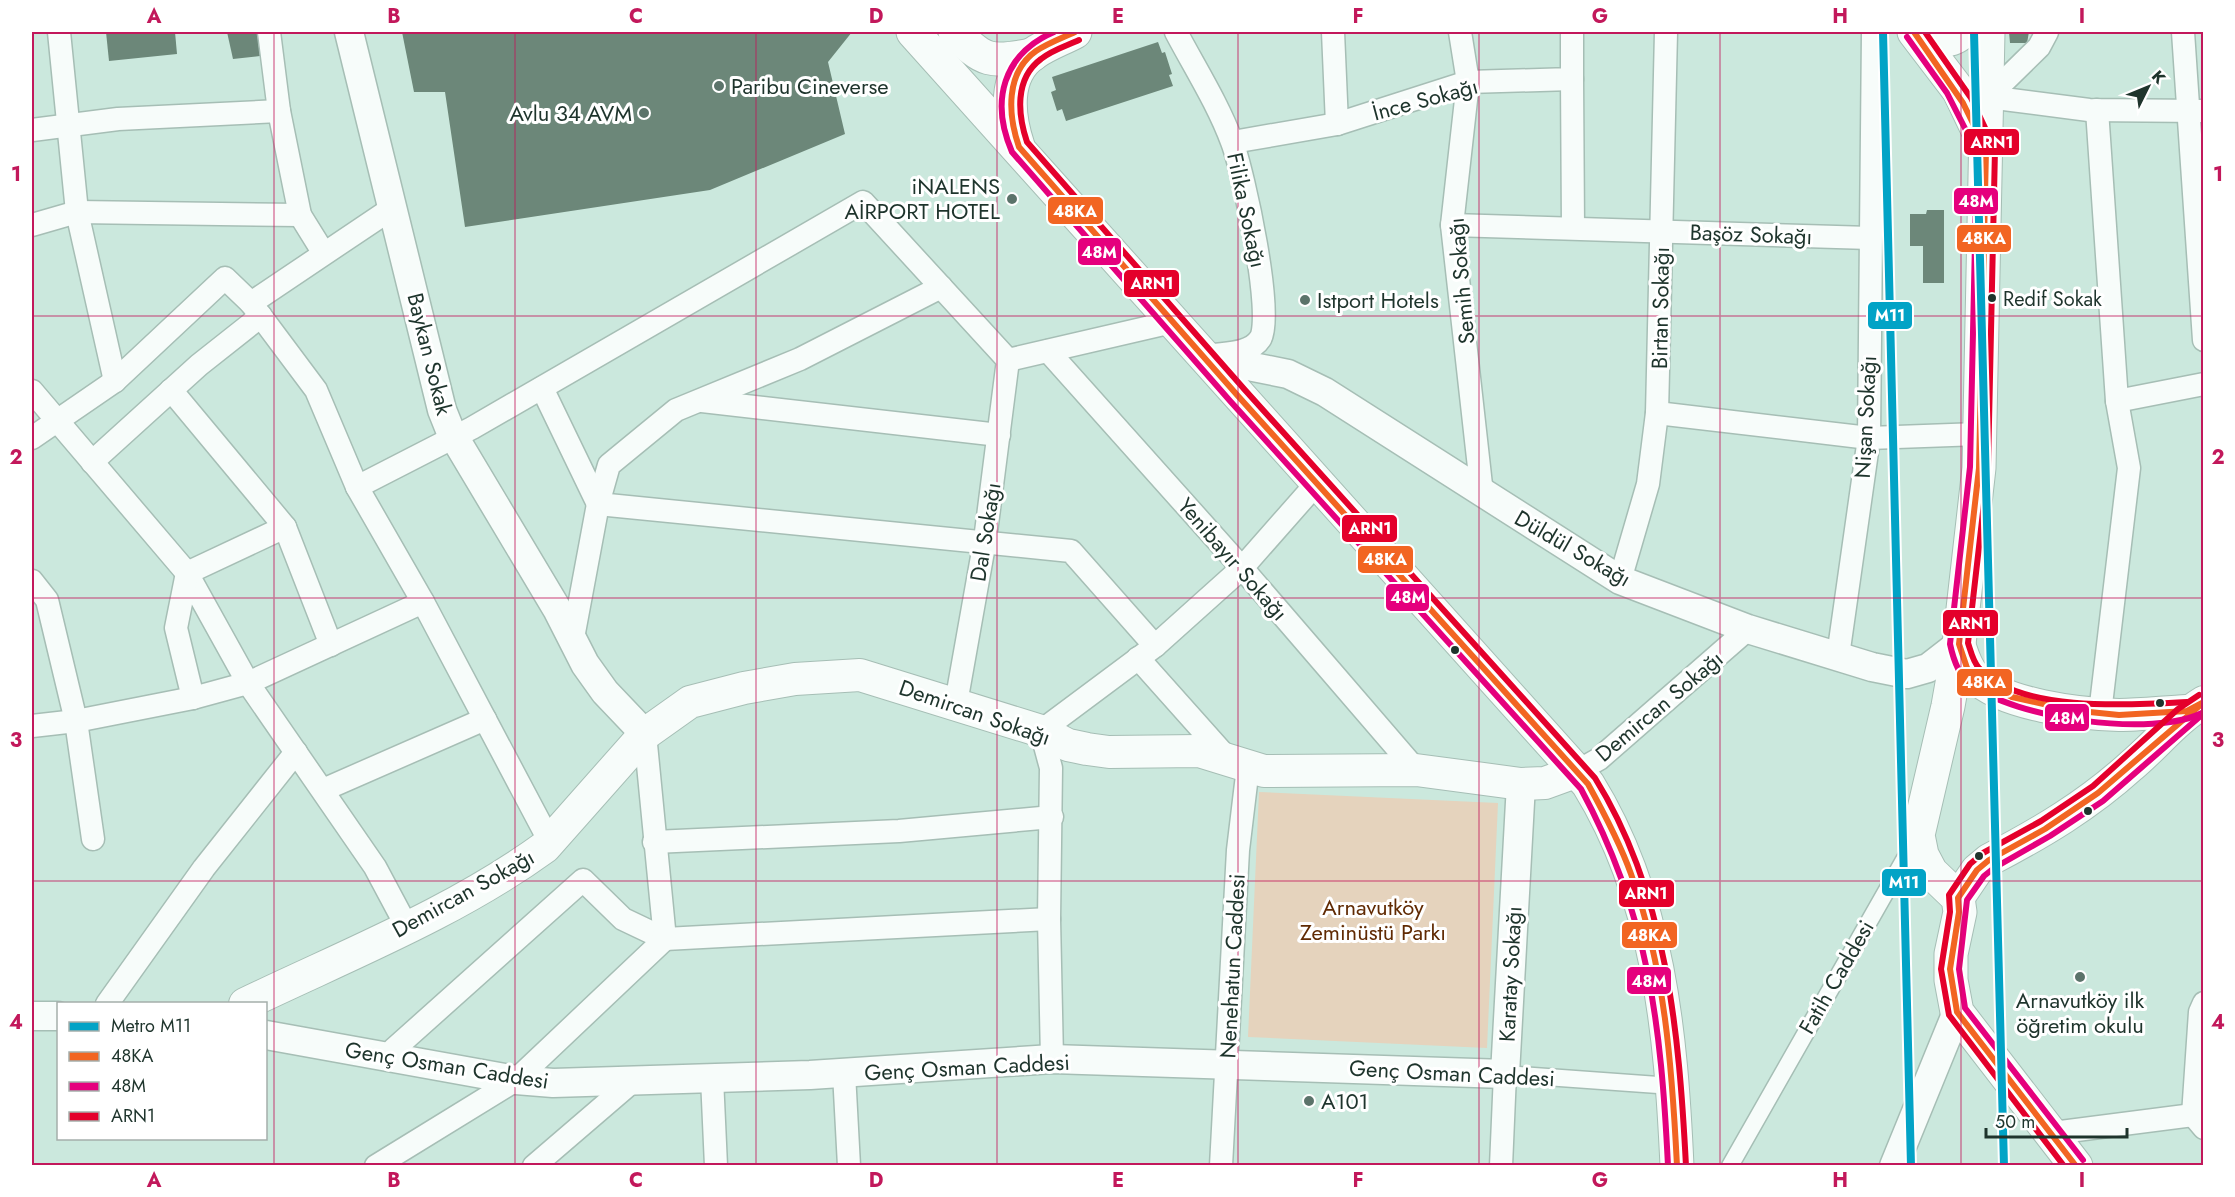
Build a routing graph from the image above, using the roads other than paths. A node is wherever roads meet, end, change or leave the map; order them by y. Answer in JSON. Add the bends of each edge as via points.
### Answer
{"nodes":[{"id":1,"x":59,"y":32,"type":"edge"},
{"id":2,"x":269,"y":32,"type":"edge"},
{"id":3,"x":349,"y":32,"type":"edge"},
{"id":4,"x":913,"y":32,"type":"edge"},
{"id":5,"x":955,"y":32,"type":"edge"},
{"id":6,"x":1075,"y":32,"type":"edge"},
{"id":7,"x":1176,"y":32,"type":"edge"},
{"id":8,"x":1333,"y":32,"type":"edge"},
{"id":9,"x":1460,"y":32,"type":"edge"},
{"id":10,"x":1572,"y":32,"type":"edge"},
{"id":11,"x":1666,"y":32,"type":"edge"},
{"id":12,"x":1873,"y":32,"type":"edge"},
{"id":13,"x":1915,"y":32,"type":"edge"},
{"id":14,"x":1962,"y":32,"type":"edge"},
{"id":15,"x":1968,"y":32,"type":"edge"},
{"id":16,"x":1988,"y":32,"type":"edge"},
{"id":17,"x":2047,"y":32,"type":"edge"},
{"id":18,"x":2183,"y":32,"type":"edge"},
{"id":19,"x":1032,"y":55,"type":"junction"},
{"id":20,"x":1572,"y":79,"type":"junction"},
{"id":21,"x":1468,"y":82,"type":"junction"},
{"id":22,"x":1988,"y":97,"type":"junction"},
{"id":23,"x":2097,"y":110,"type":"junction"},
{"id":24,"x":279,"y":111,"type":"junction"},
{"id":25,"x":2196,"y":111,"type":"edge"},
{"id":26,"x":1337,"y":124,"type":"junction"},
{"id":27,"x":70,"y":125,"type":"junction"},
{"id":28,"x":32,"y":130,"type":"edge"},
{"id":29,"x":1233,"y":142,"type":"junction"},
{"id":30,"x":1018,"y":147,"type":"junction"},
{"id":31,"x":1986,"y":150,"type":"junction"},
{"id":32,"x":394,"y":207,"type":"junction"},
{"id":33,"x":77,"y":212,"type":"junction"},
{"id":34,"x":300,"y":215,"type":"junction"},
{"id":35,"x":32,"y":225,"type":"edge"},
{"id":36,"x":1452,"y":225,"type":"junction"},
{"id":37,"x":1573,"y":228,"type":"junction"},
{"id":38,"x":1662,"y":230,"type":"junction"},
{"id":39,"x":1870,"y":238,"type":"junction"},
{"id":40,"x":323,"y":252,"type":"junction"},
{"id":41,"x":941,"y":287,"type":"junction"},
{"id":42,"x":256,"y":309,"type":"junction"},
{"id":43,"x":1172,"y":322,"type":"junction"},
{"id":44,"x":2204,"y":340,"type":"edge"},
{"id":45,"x":1048,"y":351,"type":"junction"},
{"id":46,"x":1203,"y":357,"type":"junction"},
{"id":47,"x":1008,"y":360,"type":"junction"},
{"id":48,"x":115,"y":381,"type":"junction"},
{"id":49,"x":2204,"y":384,"type":"edge"},
{"id":50,"x":542,"y":388,"type":"junction"},
{"id":51,"x":171,"y":390,"type":"junction"},
{"id":52,"x":32,"y":391,"type":"edge"},
{"id":53,"x":699,"y":400,"type":"junction"},
{"id":54,"x":2117,"y":401,"type":"junction"},
{"id":55,"x":1657,"y":413,"type":"junction"},
{"id":56,"x":56,"y":419,"type":"junction"},
{"id":57,"x":1979,"y":434,"type":"junction"},
{"id":58,"x":999,"y":435,"type":"junction"},
{"id":59,"x":454,"y":437,"type":"junction"},
{"id":60,"x":32,"y":438,"type":"edge"},
{"id":61,"x":1869,"y":438,"type":"junction"},
{"id":62,"x":92,"y":462,"type":"junction"},
{"id":63,"x":1316,"y":484,"type":"junction"},
{"id":64,"x":357,"y":487,"type":"junction"},
{"id":65,"x":1482,"y":494,"type":"junction"},
{"id":66,"x":598,"y":504,"type":"junction"},
{"id":67,"x":285,"y":527,"type":"junction"},
{"id":68,"x":985,"y":540,"type":"junction"},
{"id":69,"x":1242,"y":568,"type":"junction"},
{"id":70,"x":187,"y":573,"type":"junction"},
{"id":71,"x":1620,"y":580,"type":"junction"},
{"id":72,"x":32,"y":581,"type":"edge"},
{"id":73,"x":423,"y":602,"type":"junction"},
{"id":74,"x":1748,"y":629,"type":"junction"},
{"id":75,"x":573,"y":638,"type":"junction"},
{"id":76,"x":1959,"y":644,"type":"junction"},
{"id":77,"x":331,"y":645,"type":"junction"},
{"id":78,"x":1146,"y":652,"type":"junction"},
{"id":79,"x":1838,"y":656,"type":"junction"},
{"id":80,"x":248,"y":683,"type":"junction"},
{"id":81,"x":193,"y":698,"type":"junction"},
{"id":82,"x":956,"y":703,"type":"junction"},
{"id":83,"x":2195,"y":706,"type":"edge"},
{"id":84,"x":2109,"y":714,"type":"junction"},
{"id":85,"x":485,"y":719,"type":"junction"},
{"id":86,"x":76,"y":721,"type":"junction"},
{"id":87,"x":32,"y":726,"type":"edge"},
{"id":88,"x":1041,"y":731,"type":"junction"},
{"id":89,"x":645,"y":734,"type":"junction"},
{"id":90,"x":296,"y":752,"type":"junction"},
{"id":91,"x":1239,"y":763,"type":"junction"},
{"id":92,"x":2132,"y":766,"type":"junction"},
{"id":93,"x":1416,"y":770,"type":"junction"},
{"id":94,"x":1578,"y":771,"type":"junction"},
{"id":95,"x":1521,"y":784,"type":"junction"},
{"id":96,"x":323,"y":790,"type":"junction"},
{"id":97,"x":1052,"y":817,"type":"junction"},
{"id":98,"x":1918,"y":835,"type":"junction"},
{"id":99,"x":93,"y":839,"type":"dead end"},
{"id":100,"x":550,"y":842,"type":"junction"},
{"id":101,"x":654,"y":842,"type":"junction"},
{"id":102,"x":1958,"y":898,"type":"junction"},
{"id":103,"x":1049,"y":919,"type":"junction"},
{"id":104,"x":407,"y":927,"type":"junction"},
{"id":105,"x":665,"y":939,"type":"junction"},
{"id":106,"x":108,"y":1002,"type":"edge"},
{"id":107,"x":249,"y":1002,"type":"edge"},
{"id":108,"x":2202,"y":1009,"type":"edge"},
{"id":109,"x":1957,"y":1012,"type":"junction"},
{"id":110,"x":32,"y":1016,"type":"edge"},
{"id":111,"x":57,"y":1016,"type":"edge"},
{"id":112,"x":267,"y":1035,"type":"edge"},
{"id":113,"x":390,"y":1057,"type":"junction"},
{"id":114,"x":1052,"y":1059,"type":"junction"},
{"id":115,"x":1227,"y":1065,"type":"junction"},
{"id":116,"x":844,"y":1073,"type":"junction"},
{"id":117,"x":1505,"y":1074,"type":"junction"},
{"id":118,"x":712,"y":1078,"type":"junction"},
{"id":119,"x":516,"y":1080,"type":"junction"},
{"id":120,"x":633,"y":1081,"type":"junction"},
{"id":121,"x":1672,"y":1086,"type":"junction"},
{"id":122,"x":2198,"y":1121,"type":"edge"},
{"id":123,"x":2053,"y":1133,"type":"junction"},
{"id":124,"x":375,"y":1166,"type":"edge"},
{"id":125,"x":534,"y":1166,"type":"edge"},
{"id":126,"x":716,"y":1166,"type":"edge"},
{"id":127,"x":849,"y":1166,"type":"edge"},
{"id":128,"x":1221,"y":1166,"type":"edge"},
{"id":129,"x":1501,"y":1166,"type":"edge"},
{"id":130,"x":1677,"y":1166,"type":"edge"},
{"id":131,"x":1730,"y":1166,"type":"edge"},
{"id":132,"x":1894,"y":1166,"type":"edge"},
{"id":133,"x":2076,"y":1166,"type":"edge"}],
"edges":[{"from":1,"to":27,"type":"street"},
{"from":2,"to":24,"type":"street"},
{"from":3,"to":32,"type":"street","name":"Baykan Sokak"},
{"from":4,"to":30,"type":"main road"},
{"from":5,"to":19,"type":"main road","via":[[974,51],[999,61]]},
{"from":6,"to":19,"type":"main road"},
{"from":7,"to":29,"type":"street","name":"Filika Sokağı"},
{"from":8,"to":26,"type":"street"},
{"from":9,"to":21,"type":"street","name":"Semih Sokağı"},
{"from":10,"to":20,"type":"street"},
{"from":11,"to":38,"type":"street","name":"Birtan Sokağı"},
{"from":12,"to":39,"type":"street","name":"Nişan Sokağı"},
{"from":13,"to":14,"type":"main road","via":[[1932,39],[1951,39]]},
{"from":13,"to":31,"type":"main road","via":[[1959,91]]},
{"from":15,"to":22,"type":"main road","via":[[1971,65]]},
{"from":16,"to":22,"type":"main road","name":"Fatih Caddesi"},
{"from":17,"to":22,"type":"street","via":[[2039,47]]},
{"from":18,"to":25,"type":"street"},
{"from":19,"to":30,"type":"main road","via":[[1016,76],[1009,100],[1010,123]]},
{"from":20,"to":21,"type":"street","name":"İnce Sokağı"},
{"from":20,"to":37,"type":"street"},
{"from":21,"to":26,"type":"street","name":"İnce Sokağı"},
{"from":21,"to":36,"type":"street","name":"Semih Sokağı"},
{"from":22,"to":23,"type":"street"},
{"from":22,"to":31,"type":"main road","name":"Fatih Caddesi"},
{"from":23,"to":25,"type":"street"},
{"from":23,"to":54,"type":"street"},
{"from":24,"to":27,"type":"street"},
{"from":24,"to":34,"type":"street"},
{"from":25,"to":44,"type":"street"},
{"from":26,"to":29,"type":"street","name":"İnce Sokağı"},
{"from":27,"to":28,"type":"street"},
{"from":27,"to":33,"type":"street"},
{"from":29,"to":46,"type":"street","name":"Filika Sokağı","via":[[1260,267],[1264,328],[1260,340],[1247,350]]},
{"from":30,"to":43,"type":"main road"},
{"from":31,"to":57,"type":"main road","name":"Fatih Caddesi"},
{"from":32,"to":40,"type":"street"},
{"from":32,"to":59,"type":"street","name":"Baykan Sokak","via":[[442,410]]},
{"from":33,"to":34,"type":"street"},
{"from":33,"to":35,"type":"street"},
{"from":33,"to":48,"type":"street"},
{"from":34,"to":40,"type":"street"},
{"from":36,"to":37,"type":"street","name":"Başöz Sokağı"},
{"from":36,"to":65,"type":"street","name":"Semih Sokağı"},
{"from":37,"to":38,"type":"street","name":"Başöz Sokağı"},
{"from":38,"to":39,"type":"street","name":"Başöz Sokağı"},
{"from":38,"to":55,"type":"street","name":"Birtan Sokağı"},
{"from":39,"to":61,"type":"street","name":"Nişan Sokağı"},
{"from":40,"to":42,"type":"street"},
{"from":41,"to":47,"type":"street"},
{"from":41,"to":50,"type":"street","via":[[863,202]]},
{"from":41,"to":53,"type":"street","via":[[800,359]]},
{"from":42,"to":48,"type":"street","via":[[225,278]]},
{"from":42,"to":51,"type":"street"},
{"from":42,"to":64,"type":"street","via":[[316,390]]},
{"from":43,"to":45,"type":"street"},
{"from":43,"to":46,"type":"main road"},
{"from":45,"to":47,"type":"street"},
{"from":45,"to":69,"type":"street","name":"Yenibayır Sokağı"},
{"from":46,"to":63,"type":"main road"},
{"from":46,"to":65,"type":"street","name":"Düldül Sokağı","via":[[1288,374],[1325,392]]},
{"from":47,"to":58,"type":"street","name":"Dal Sokağı"},
{"from":48,"to":56,"type":"street"},
{"from":49,"to":54,"type":"street"},
{"from":50,"to":59,"type":"street"},
{"from":50,"to":66,"type":"street"},
{"from":51,"to":62,"type":"street"},
{"from":51,"to":67,"type":"street"},
{"from":52,"to":56,"type":"street"},
{"from":53,"to":58,"type":"street"},
{"from":53,"to":66,"type":"street","via":[[676,410],[609,465]]},
{"from":54,"to":84,"type":"street","via":[[2129,468]]},
{"from":55,"to":61,"type":"street"},
{"from":55,"to":71,"type":"street","name":"Birtan Sokağı","via":[[1648,484]]},
{"from":56,"to":60,"type":"street"},
{"from":56,"to":62,"type":"street"},
{"from":57,"to":61,"type":"street"},
{"from":57,"to":76,"type":"main road","name":"Fatih Caddesi","via":[[1979,468]]},
{"from":58,"to":68,"type":"street","name":"Dal Sokağı"},
{"from":59,"to":64,"type":"street"},
{"from":59,"to":75,"type":"street","name":"Baykan Sokak"},
{"from":61,"to":79,"type":"street","name":"Nişan Sokağı"},
{"from":62,"to":70,"type":"street"},
{"from":63,"to":69,"type":"street"},
{"from":63,"to":94,"type":"main road"},
{"from":64,"to":73,"type":"street"},
{"from":65,"to":71,"type":"street","name":"Düldül Sokağı"},
{"from":66,"to":68,"type":"street"},
{"from":66,"to":75,"type":"street"},
{"from":67,"to":70,"type":"street"},
{"from":67,"to":77,"type":"street"},
{"from":68,"to":78,"type":"street","via":[[1071,551]]},
{"from":68,"to":82,"type":"street","name":"Dal Sokağı"},
{"from":69,"to":78,"type":"street"},
{"from":69,"to":93,"type":"street","name":"Yenibayır Sokağı"},
{"from":70,"to":80,"type":"street"},
{"from":70,"to":81,"type":"street","via":[[176,628]]},
{"from":71,"to":74,"type":"street","name":"Düldül Sokağı"},
{"from":72,"to":86,"type":"street","via":[[47,600]]},
{"from":73,"to":77,"type":"street"},
{"from":73,"to":85,"type":"street"},
{"from":74,"to":79,"type":"street","name":"Düldül Sokağı"},
{"from":74,"to":94,"type":"street","name":"Demircan Sokağı","via":[[1599,759]]},
{"from":75,"to":89,"type":"street","name":"Baykan Sokak","via":[[605,692]]},
{"from":76,"to":79,"type":"street","name":"Düldül Sokağı","via":[[1928,668],[1907,674],[1872,668]]},
{"from":76,"to":84,"type":"main road","via":[[1967,668],[1986,685],[2012,697]]},
{"from":76,"to":98,"type":"main road","name":"Fatih Caddesi"},
{"from":77,"to":80,"type":"street"},
{"from":78,"to":88,"type":"street"},
{"from":78,"to":91,"type":"street"},
{"from":80,"to":81,"type":"street"},
{"from":80,"to":90,"type":"street"},
{"from":81,"to":86,"type":"street"},
{"from":82,"to":88,"type":"main road","name":"Demircan Sokağı"},
{"from":82,"to":89,"type":"main road","name":"Demircan Sokağı","via":[[860,675],[828,675],[744,688],[690,702]]},
{"from":83,"to":84,"type":"main road"},
{"from":83,"to":92,"type":"main road"},
{"from":84,"to":92,"type":"main road","via":[[2132,733]]},
{"from":85,"to":96,"type":"street"},
{"from":85,"to":100,"type":"street"},
{"from":86,"to":87,"type":"street"},
{"from":86,"to":99,"type":"street"},
{"from":88,"to":91,"type":"main road","name":"Demircan Sokağı","via":[[1068,745],[1109,753],[1198,751]]},
{"from":88,"to":97,"type":"street","via":[[1051,768]]},
{"from":89,"to":100,"type":"main road","name":"Demircan Sokağı"},
{"from":89,"to":101,"type":"street"},
{"from":90,"to":96,"type":"street"},
{"from":90,"to":106,"type":"street","via":[[204,868]]},
{"from":91,"to":93,"type":"main road","name":"Demircan Sokağı","via":[[1264,771]]},
{"from":91,"to":115,"type":"street","name":"Nenehatun Caddesi"},
{"from":92,"to":102,"type":"main road","via":[[2081,808],[1977,870]]},
{"from":93,"to":95,"type":"main road","name":"Demircan Sokağı"},
{"from":94,"to":95,"type":"main road","name":"Demircan Sokağı","via":[[1545,783]]},
{"from":94,"to":121,"type":"main road","via":[[1599,802],[1641,902],[1659,972]]},
{"from":95,"to":117,"type":"street","name":"Karatay Sokağı"},
{"from":96,"to":104,"type":"street","via":[[375,867]]},
{"from":97,"to":101,"type":"street","via":[[899,831]]},
{"from":97,"to":103,"type":"street"},
{"from":98,"to":102,"type":"main road","via":[[1931,872]]},
{"from":98,"to":131,"type":"street","name":"Fatih Caddesi"},
{"from":100,"to":104,"type":"main road","name":"Demircan Sokağı","via":[[478,890]]},
{"from":101,"to":105,"type":"street"},
{"from":102,"to":109,"type":"main road","via":[[1960,912],[1950,980]]},
{"from":103,"to":105,"type":"street"},
{"from":103,"to":114,"type":"street"},
{"from":104,"to":107,"type":"main road","name":"Demircan Sokağı"},
{"from":105,"to":113,"type":"street","via":[[623,919],[583,880],[394,1049]]},
{"from":105,"to":119,"type":"street"},
{"from":108,"to":122,"type":"street"},
{"from":109,"to":123,"type":"main road"},
{"from":109,"to":132,"type":"street"},
{"from":110,"to":111,"type":"street"},
{"from":112,"to":113,"type":"street","name":"Genç Osman Caddesi"},
{"from":113,"to":119,"type":"street","name":"Genç Osman Caddesi"},
{"from":114,"to":115,"type":"street","name":"Genç Osman Caddesi"},
{"from":114,"to":116,"type":"street","name":"Genç Osman Caddesi"},
{"from":115,"to":117,"type":"street","name":"Genç Osman Caddesi"},
{"from":115,"to":128,"type":"street","name":"Nenehatun Caddesi"},
{"from":116,"to":118,"type":"street","name":"Genç Osman Caddesi"},
{"from":116,"to":127,"type":"street"},
{"from":117,"to":121,"type":"street","name":"Genç Osman Caddesi"},
{"from":117,"to":129,"type":"street","name":"Karatay Sokağı"},
{"from":118,"to":120,"type":"street","name":"Genç Osman Caddesi"},
{"from":118,"to":126,"type":"street"},
{"from":119,"to":120,"type":"street","name":"Genç Osman Caddesi"},
{"from":119,"to":124,"type":"street"},
{"from":120,"to":125,"type":"street"},
{"from":121,"to":130,"type":"main road"},
{"from":122,"to":123,"type":"street"},
{"from":123,"to":133,"type":"main road"}]}
